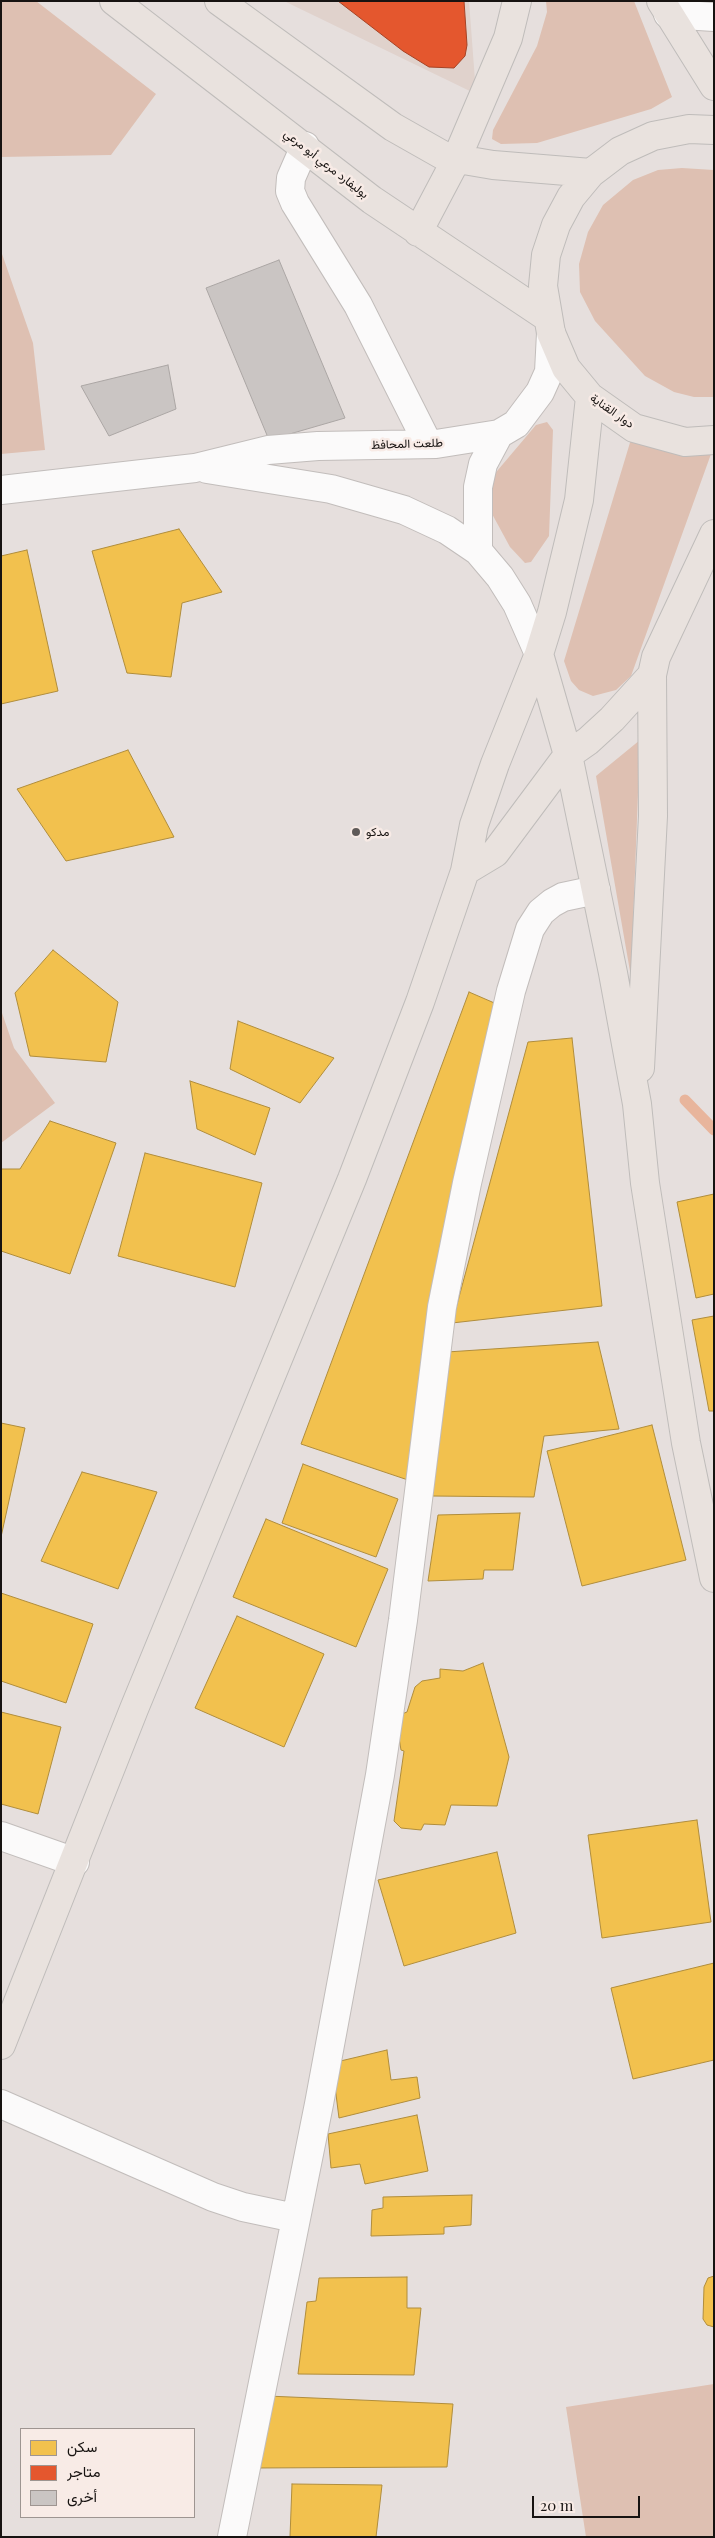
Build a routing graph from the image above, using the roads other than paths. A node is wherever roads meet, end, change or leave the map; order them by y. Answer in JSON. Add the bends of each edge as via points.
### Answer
{"nodes":[{"id":1,"x":114,"y":1,"type":"edge"},
{"id":2,"x":219,"y":1,"type":"edge"},
{"id":3,"x":517,"y":1,"type":"edge"},
{"id":4,"x":664,"y":8,"type":"edge"},
{"id":5,"x":714,"y":16,"type":"edge"},
{"id":6,"x":714,"y":86,"type":"edge"},
{"id":7,"x":714,"y":130,"type":"edge"},
{"id":8,"x":305,"y":146,"type":"junction"},
{"id":9,"x":456,"y":160,"type":"junction"},
{"id":10,"x":591,"y":173,"type":"junction"},
{"id":11,"x":418,"y":232,"type":"junction"},
{"id":12,"x":549,"y":325,"type":"junction"},
{"id":13,"x":590,"y":398,"type":"junction"},
{"id":14,"x":499,"y":434,"type":"junction"},
{"id":15,"x":714,"y":440,"type":"edge"},
{"id":16,"x":428,"y":444,"type":"junction"},
{"id":17,"x":195,"y":468,"type":"junction"},
{"id":18,"x":1,"y":490,"type":"edge"},
{"id":19,"x":714,"y":534,"type":"edge"},
{"id":20,"x":478,"y":551,"type":"junction"},
{"id":21,"x":539,"y":654,"type":"junction"},
{"id":22,"x":652,"y":675,"type":"junction"},
{"id":23,"x":568,"y":754,"type":"junction"},
{"id":24,"x":465,"y":871,"type":"junction"},
{"id":25,"x":596,"y":890,"type":"junction"},
{"id":26,"x":637,"y":1104,"type":"junction"},
{"id":27,"x":714,"y":1578,"type":"edge"},
{"id":28,"x":1,"y":1836,"type":"edge"},
{"id":29,"x":75,"y":1862,"type":"junction"},
{"id":30,"x":1,"y":2045,"type":"edge"},
{"id":31,"x":1,"y":2104,"type":"edge"},
{"id":32,"x":295,"y":2218,"type":"junction"},
{"id":33,"x":232,"y":2537,"type":"edge"}],
"edges":[{"from":1,"to":8,"type":"main road","name":"بوليفارد مرعي أبو مرعي","via":[[237,98]]},
{"from":2,"to":9,"type":"main road","via":[[393,127]]},
{"from":3,"to":9,"type":"main road","via":[[508,38]]},
{"from":4,"to":5,"type":"street"},
{"from":4,"to":6,"type":"main road"},
{"from":7,"to":10,"type":"main road","name":"دوار القناية","via":[[689,129],[653,136],[620,151]]},
{"from":8,"to":11,"type":"main road","name":"بوليفارد مرعي أبو مرعي"},
{"from":8,"to":16,"type":"street","via":[[291,178],[290,191],[358,305]]},
{"from":9,"to":10,"type":"main road"},
{"from":9,"to":11,"type":"main road"},
{"from":10,"to":12,"type":"main road","name":"دوار القناية","via":[[571,197],[556,225],[546,255],[544,286]]},
{"from":11,"to":12,"type":"main road","name":"بوليفارد مرعي أبو مرعي"},
{"from":12,"to":13,"type":"main road","name":"دوار القناية","via":[[566,368]]},
{"from":12,"to":14,"type":"street","name":"طلعت المحافظ","via":[[549,372],[540,392],[516,424]]},
{"from":13,"to":15,"type":"main road","name":"دوار القناية","via":[[634,428],[685,442]]},
{"from":13,"to":21,"type":"main road","via":[[579,500]]},
{"from":14,"to":16,"type":"street","name":"طلعت المحافظ"},
{"from":14,"to":20,"type":"street","via":[[483,464],[478,488]]},
{"from":16,"to":17,"type":"street","name":"طلعت المحافظ","via":[[268,450]]},
{"from":17,"to":18,"type":"street","name":"طلعت المحافظ"},
{"from":17,"to":20,"type":"street","name":"طلعت المحافظ","via":[[298,483],[366,498],[404,510],[446,530]]},
{"from":19,"to":22,"type":"main road","via":[[656,657]]},
{"from":20,"to":21,"type":"street","name":"طلعت المحافظ","via":[[517,604]]},
{"from":21,"to":23,"type":"main road"},
{"from":21,"to":24,"type":"main road","via":[[474,825]]},
{"from":22,"to":23,"type":"main road","via":[[588,742]]},
{"from":22,"to":26,"type":"main road","via":[[654,816]]},
{"from":23,"to":24,"type":"main road","via":[[495,853]]},
{"from":23,"to":25,"type":"main road"},
{"from":24,"to":29,"type":"main road","via":[[381,1106],[137,1700]]},
{"from":25,"to":26,"type":"main road"},
{"from":25,"to":32,"type":"street","via":[[563,897],[552,903],[540,912],[530,929],[511,991],[467,1183],[442,1307],[380,1775],[320,2104]]},
{"from":26,"to":27,"type":"main road","via":[[647,1193],[684,1433]]},
{"from":28,"to":29,"type":"street"},
{"from":29,"to":30,"type":"main road"},
{"from":31,"to":32,"type":"street","via":[[213,2197]]},
{"from":32,"to":33,"type":"street"}]}
